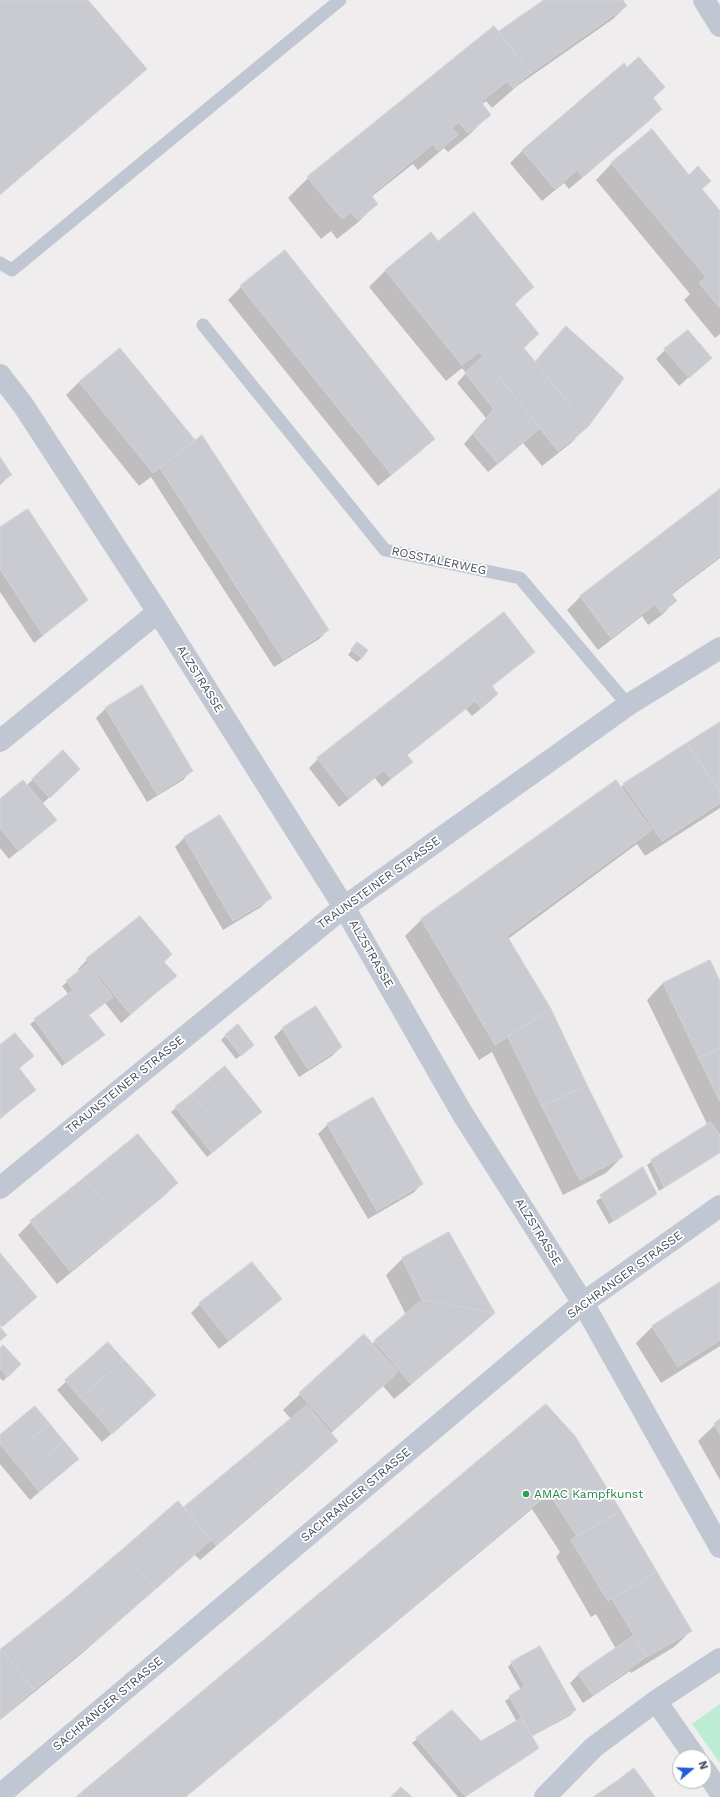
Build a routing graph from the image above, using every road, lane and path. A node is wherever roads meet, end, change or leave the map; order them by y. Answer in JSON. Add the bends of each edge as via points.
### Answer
{"nodes":[{"id":1,"x":340,"y":0,"type":"edge"},
{"id":2,"x":704,"y":0,"type":"edge"},
{"id":3,"x":720,"y":26,"type":"edge"},
{"id":4,"x":0,"y":263,"type":"edge"},
{"id":5,"x":203,"y":325,"type":"dead end"},
{"id":6,"x":0,"y":375,"type":"edge"},
{"id":7,"x":158,"y":612,"type":"junction"},
{"id":8,"x":720,"y":648,"type":"edge"},
{"id":9,"x":628,"y":705,"type":"junction"},
{"id":10,"x":0,"y":741,"type":"edge"},
{"id":11,"x":344,"y":907,"type":"junction"},
{"id":12,"x":0,"y":1188,"type":"edge"},
{"id":13,"x":720,"y":1206,"type":"edge"},
{"id":14,"x":583,"y":1303,"type":"junction"},
{"id":15,"x":720,"y":1547,"type":"edge"},
{"id":16,"x":720,"y":1659,"type":"edge"},
{"id":17,"x":656,"y":1701,"type":"junction"},
{"id":18,"x":690,"y":1749,"type":"edge"},
{"id":19,"x":712,"y":1780,"type":"edge"},
{"id":20,"x":720,"y":1792,"type":"edge"},
{"id":21,"x":0,"y":1795,"type":"edge"},
{"id":22,"x":545,"y":1797,"type":"edge"}],
"edges":[{"from":1,"to":4,"type":"lane","via":[[12,270]]},
{"from":2,"to":3,"type":"street"},
{"from":5,"to":9,"type":"lane","name":"ROSSTALERWEG","via":[[385,550],[520,578]]},
{"from":6,"to":7,"type":"street","name":"ALZSTRASSE","via":[[23,405]]},
{"from":7,"to":10,"type":"street"},
{"from":7,"to":11,"type":"street","name":"ALZSTRASSE"},
{"from":8,"to":9,"type":"street","name":"TRAUNSTEINER STRASSE"},
{"from":9,"to":11,"type":"street","name":"TRAUNSTEINER STRASSE"},
{"from":11,"to":12,"type":"street","name":"TRAUNSTEINER STRASSE"},
{"from":11,"to":14,"type":"street","name":"ALZSTRASSE","via":[[462,1113]]},
{"from":13,"to":14,"type":"street","name":"SACHRANGER STRASSE"},
{"from":14,"to":15,"type":"street","name":"ALZSTRASSE"},
{"from":14,"to":21,"type":"street","name":"SACHRANGER STRASSE"},
{"from":16,"to":17,"type":"street"},
{"from":17,"to":18,"type":"street"},
{"from":17,"to":22,"type":"street","via":[[594,1747]]},
{"from":19,"to":20,"type":"street"}]}
